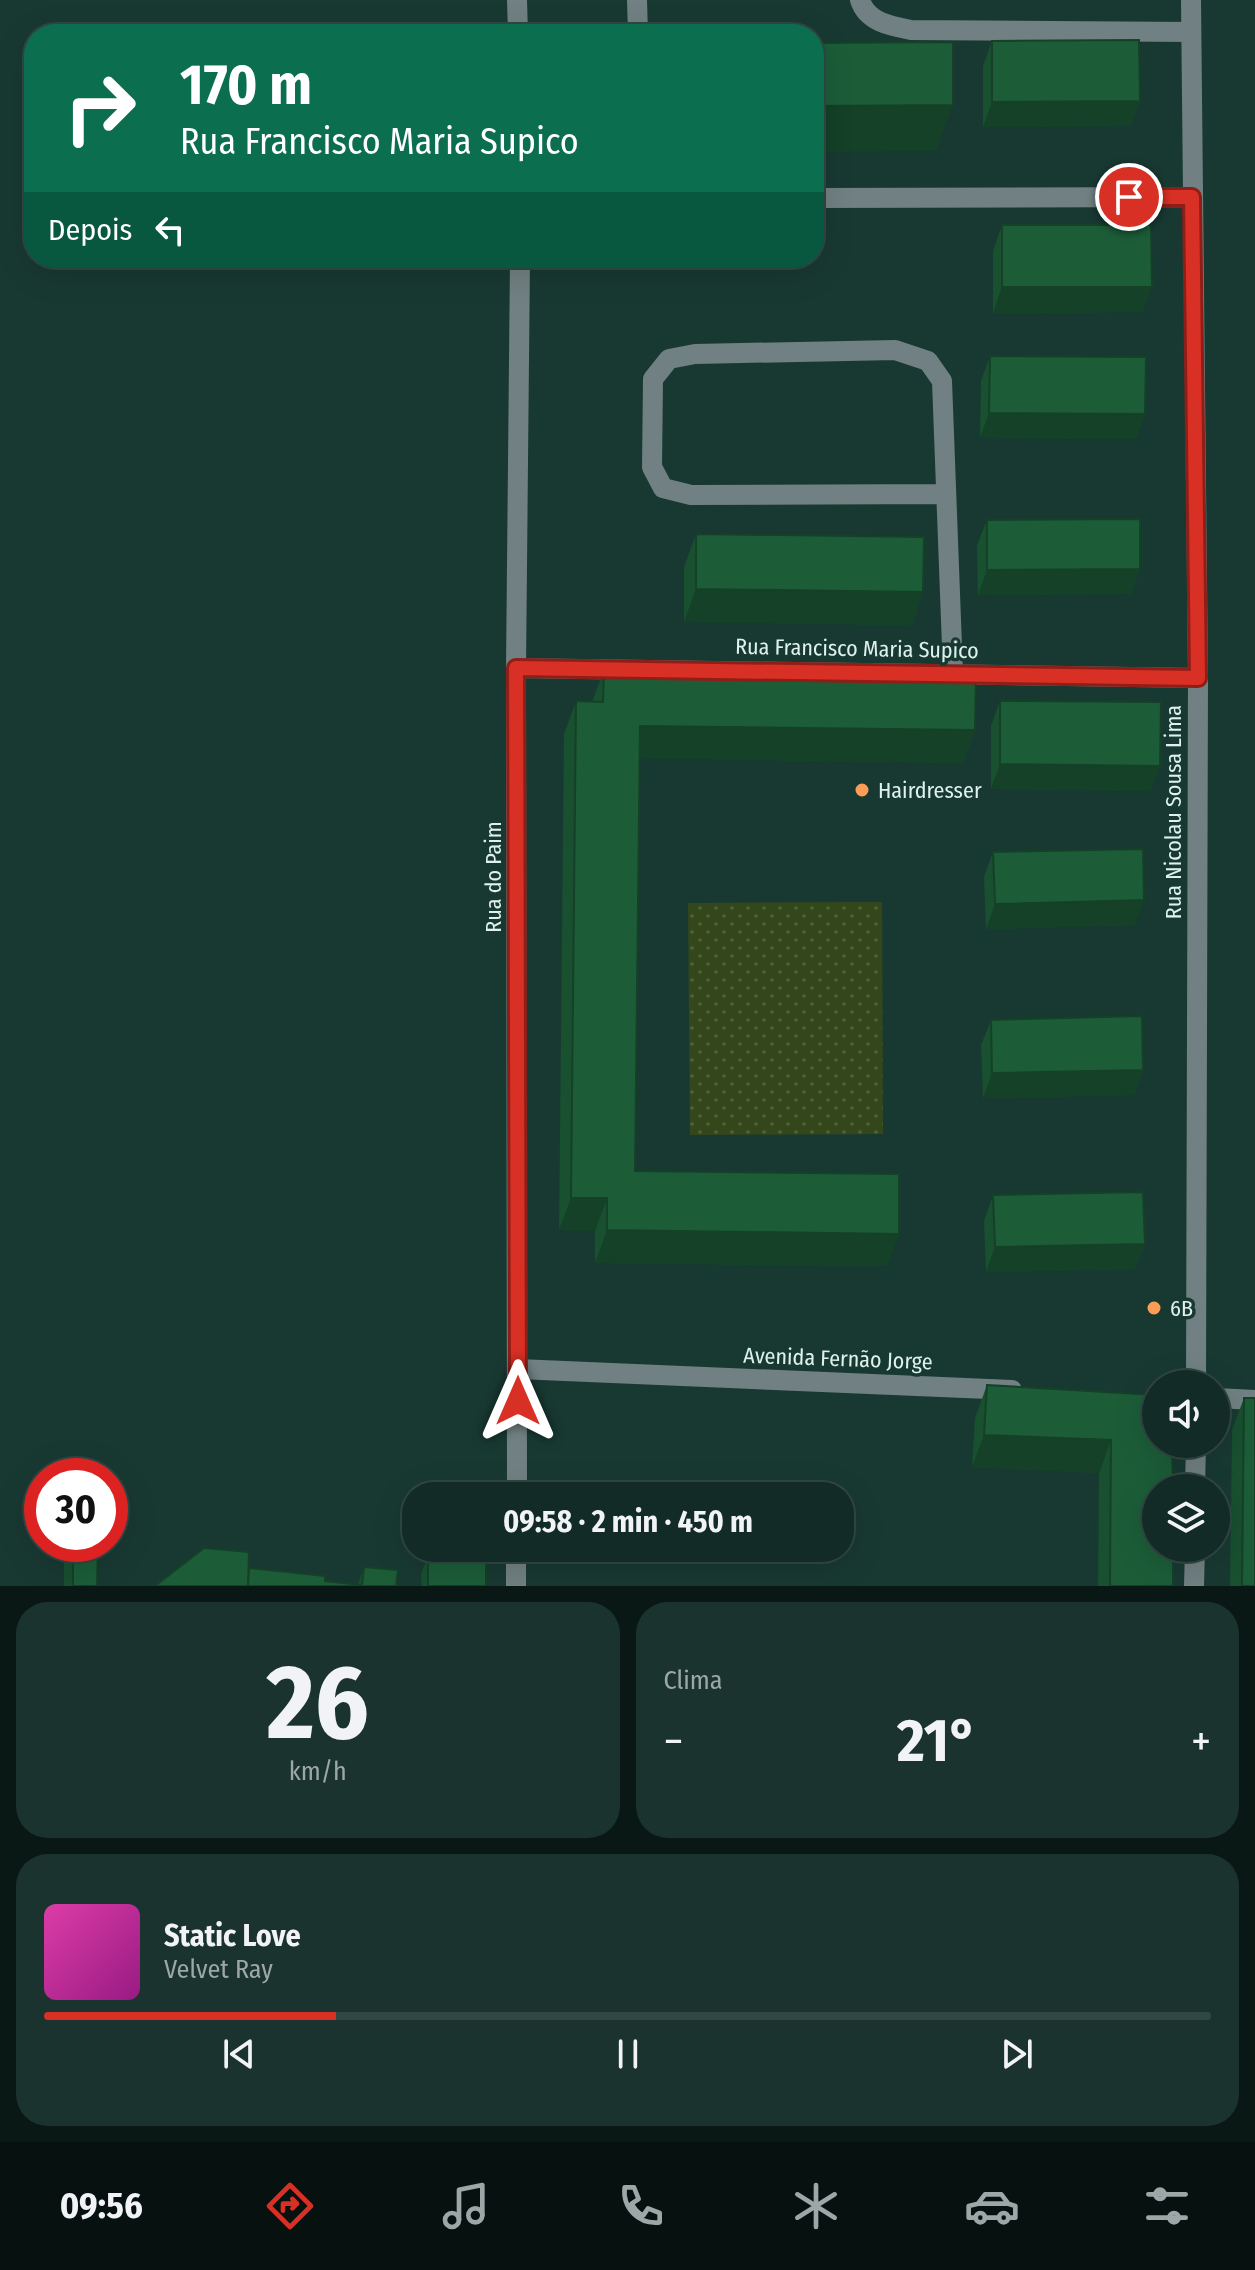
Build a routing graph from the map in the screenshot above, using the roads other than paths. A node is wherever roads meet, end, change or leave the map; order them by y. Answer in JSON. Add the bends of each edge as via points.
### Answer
{"nodes":[{"id":1,"x":517,"y":0,"type":"edge"},
{"id":2,"x":637,"y":0,"type":"edge"},
{"id":3,"x":860,"y":0,"type":"edge"},
{"id":4,"x":1191,"y":0,"type":"edge"},
{"id":5,"x":518,"y":24,"type":"edge"},
{"id":6,"x":638,"y":24,"type":"edge"},
{"id":7,"x":1191,"y":32,"type":"junction"},
{"id":8,"x":1192,"y":197,"type":"junction"},
{"id":9,"x":824,"y":198,"type":"edge"},
{"id":10,"x":520,"y":268,"type":"edge"},
{"id":11,"x":946,"y":494,"type":"junction"},
{"id":12,"x":516,"y":668,"type":"junction"},
{"id":13,"x":953,"y":673,"type":"junction"},
{"id":14,"x":1198,"y":678,"type":"junction"},
{"id":15,"x":518,"y":1369,"type":"junction"},
{"id":16,"x":1196,"y":1370,"type":"edge"},
{"id":17,"x":1035,"y":1391,"type":"edge"},
{"id":18,"x":1230,"y":1399,"type":"edge"},
{"id":19,"x":1255,"y":1400,"type":"edge"},
{"id":20,"x":517,"y":1482,"type":"edge"},
{"id":21,"x":516,"y":1562,"type":"edge"},
{"id":22,"x":1195,"y":1562,"type":"edge"},
{"id":23,"x":516,"y":1586,"type":"edge"},
{"id":24,"x":1194,"y":1586,"type":"edge"}],
"edges":[{"from":1,"to":5,"type":"street"},
{"from":2,"to":6,"type":"street"},
{"from":3,"to":7,"type":"street","via":[[883,25],[911,30]]},
{"from":4,"to":7,"type":"street","name":"Rua Nicolau Sousa Lima"},
{"from":7,"to":8,"type":"street","name":"Rua Nicolau Sousa Lima"},
{"from":8,"to":9,"type":"street"},
{"from":8,"to":14,"type":"street","name":"Rua Nicolau Sousa Lima"},
{"from":10,"to":12,"type":"street","name":"Rua do Paim"},
{"from":11,"to":11,"type":"street","via":[[942,381],[928,361],[895,350],[695,354],[669,359],[653,379],[652,467],[663,488],[691,495]]},
{"from":11,"to":13,"type":"street"},
{"from":12,"to":13,"type":"street","name":"Rua Francisco Maria Supico"},
{"from":12,"to":15,"type":"street","name":"Rua do Paim"},
{"from":13,"to":14,"type":"street","name":"Rua Francisco Maria Supico"},
{"from":14,"to":16,"type":"street","name":"Rua Nicolau Sousa Lima"},
{"from":15,"to":17,"type":"street","name":"Avenida Fernão Jorge"},
{"from":15,"to":20,"type":"street","name":"Rua do Paim"},
{"from":18,"to":19,"type":"street"},
{"from":21,"to":23,"type":"street"},
{"from":22,"to":24,"type":"street"}]}
